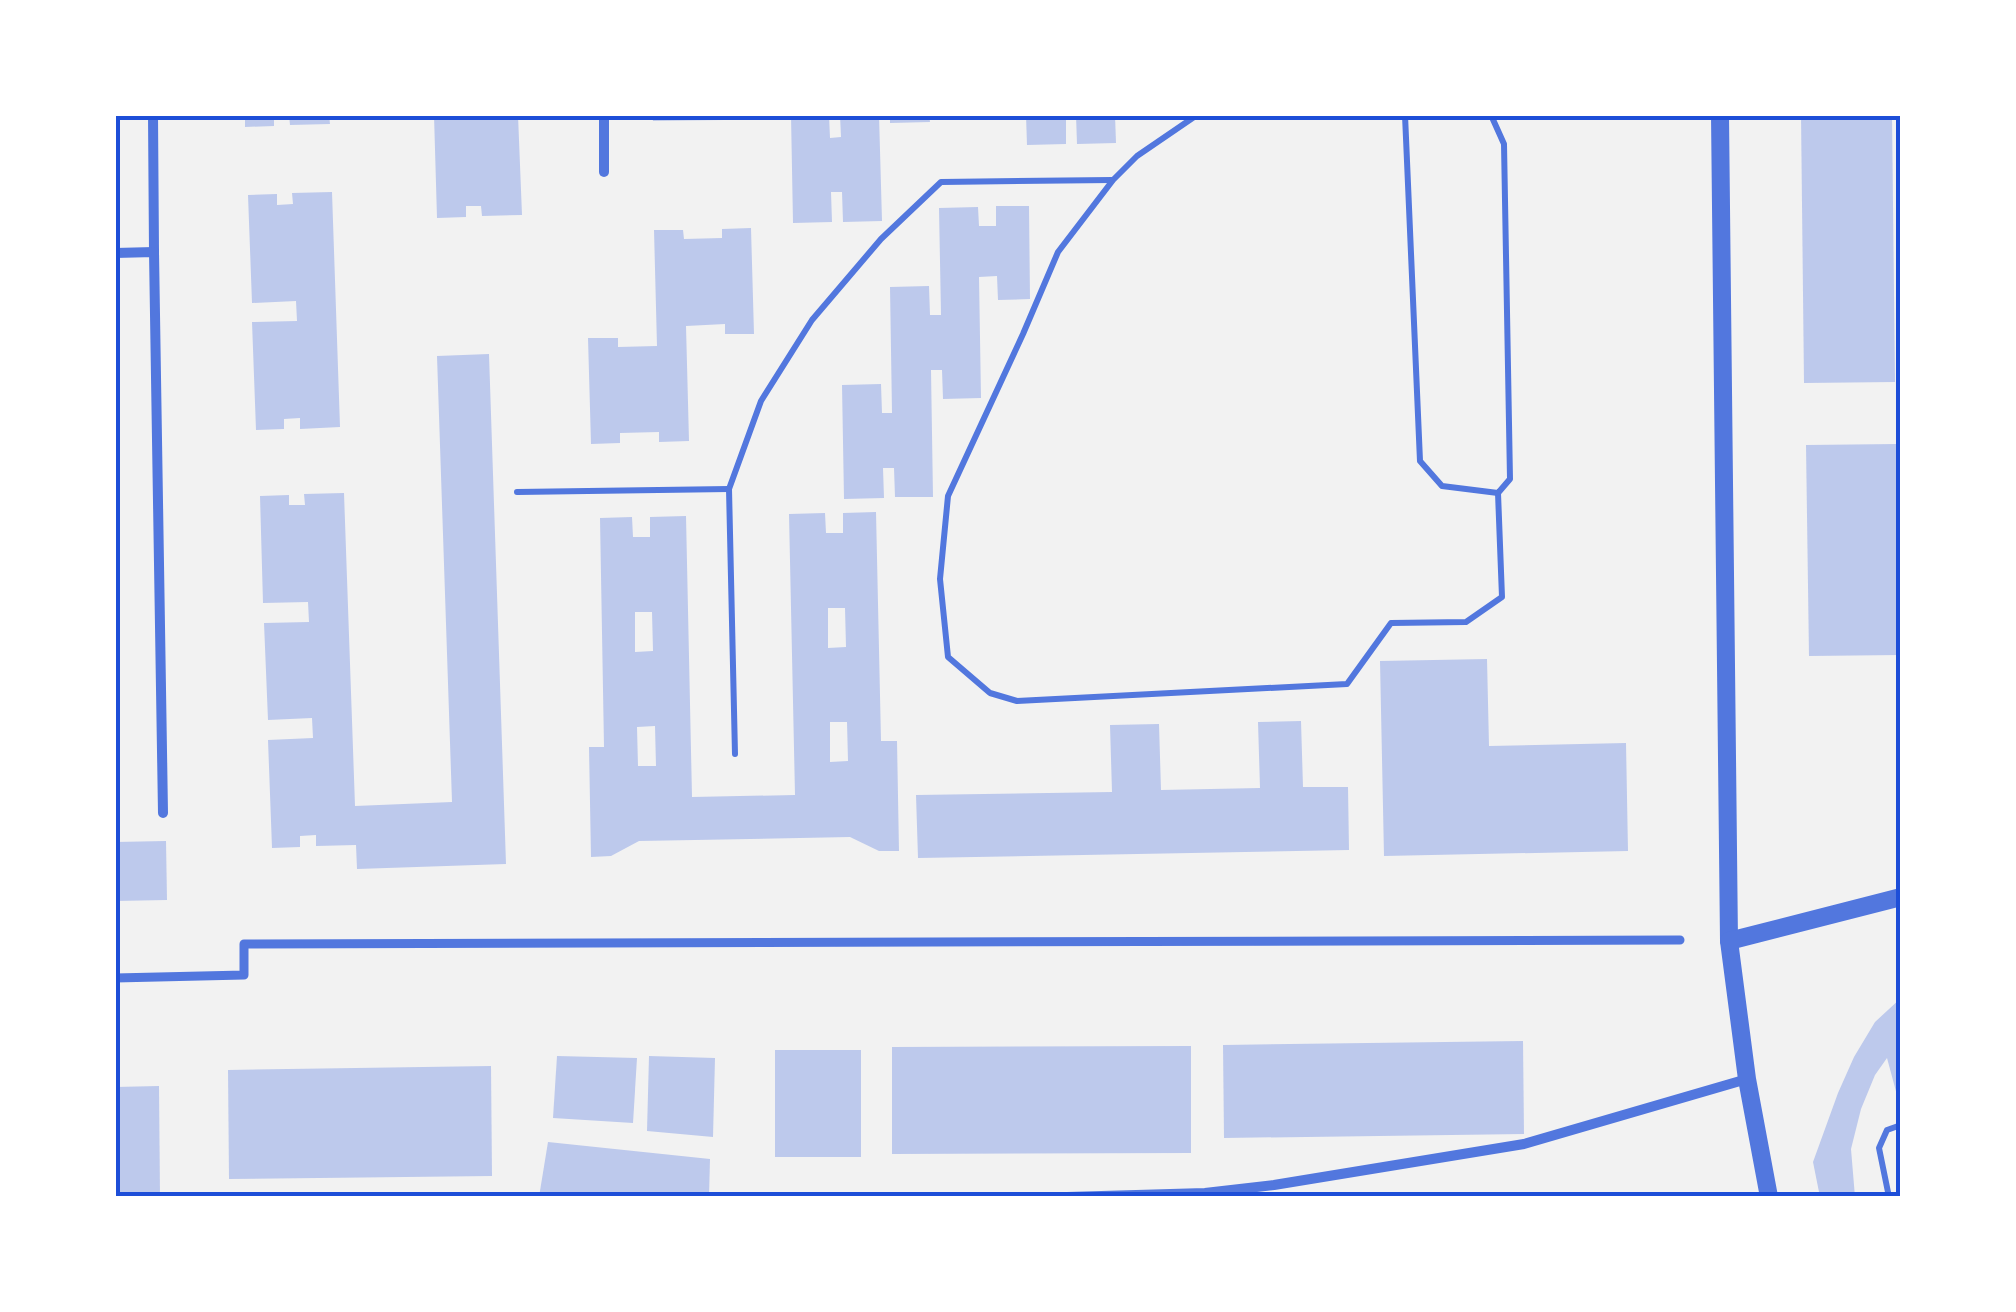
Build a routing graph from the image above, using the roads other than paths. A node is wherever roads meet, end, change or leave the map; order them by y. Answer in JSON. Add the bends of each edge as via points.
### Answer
{"nodes":[{"id":1,"x":153,"y":115,"type":"edge"},
{"id":2,"x":604,"y":115,"type":"edge"},
{"id":3,"x":1197,"y":115,"type":"edge"},
{"id":4,"x":1404,"y":115,"type":"edge"},
{"id":5,"x":1491,"y":115,"type":"edge"},
{"id":6,"x":1720,"y":115,"type":"edge"},
{"id":7,"x":604,"y":172,"type":"dead end"},
{"id":8,"x":1113,"y":180,"type":"junction"},
{"id":9,"x":154,"y":252,"type":"junction"},
{"id":10,"x":115,"y":253,"type":"edge"},
{"id":11,"x":730,"y":488,"type":"junction"},
{"id":12,"x":517,"y":492,"type":"dead end"},
{"id":13,"x":1498,"y":492,"type":"junction"},
{"id":14,"x":735,"y":754,"type":"dead end"},
{"id":15,"x":164,"y":813,"type":"dead end"},
{"id":16,"x":1901,"y":897,"type":"edge"},
{"id":17,"x":1680,"y":940,"type":"dead end"},
{"id":18,"x":1730,"y":941,"type":"junction"},
{"id":19,"x":115,"y":978,"type":"edge"},
{"id":20,"x":1748,"y":1080,"type":"junction"},
{"id":21,"x":1901,"y":1125,"type":"edge"},
{"id":22,"x":1068,"y":1197,"type":"edge"},
{"id":23,"x":1769,"y":1197,"type":"edge"},
{"id":24,"x":1888,"y":1197,"type":"edge"}],
"edges":[{"from":1,"to":9,"type":"street"},
{"from":2,"to":7,"type":"street"},
{"from":3,"to":8,"type":"lane"},
{"from":4,"to":13,"type":"lane","via":[[1420,461],[1442,486]]},
{"from":5,"to":13,"type":"lane","via":[[1505,164],[1510,479]]},
{"from":6,"to":18,"type":"street"},
{"from":8,"to":11,"type":"lane","via":[[941,182],[812,320],[760,401]]},
{"from":8,"to":13,"type":"lane","via":[[1058,252],[948,496],[940,579],[948,657],[990,692],[1017,701],[1347,684],[1391,623],[1466,622],[1502,597]]},
{"from":9,"to":10,"type":"street"},
{"from":9,"to":15,"type":"street"},
{"from":11,"to":12,"type":"lane"},
{"from":11,"to":14,"type":"lane"},
{"from":16,"to":18,"type":"street"},
{"from":17,"to":19,"type":"street","via":[[244,944],[244,975]]},
{"from":18,"to":20,"type":"street"},
{"from":20,"to":22,"type":"street","via":[[1524,1144],[1206,1194]]},
{"from":20,"to":23,"type":"street"},
{"from":21,"to":24,"type":"lane","via":[[1886,1130],[1880,1148]]}]}
